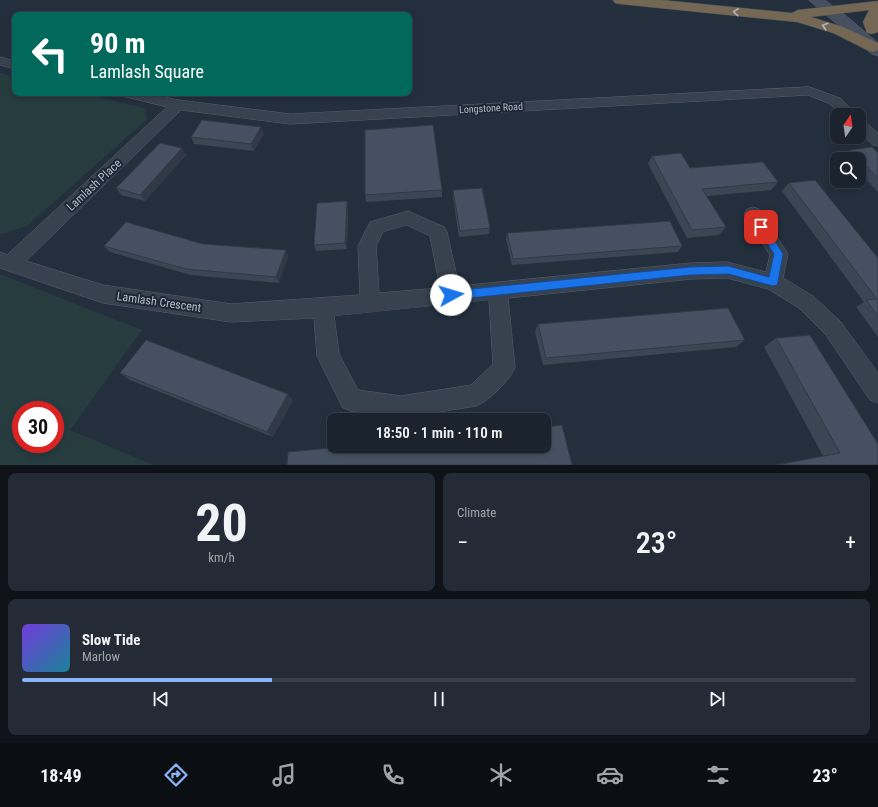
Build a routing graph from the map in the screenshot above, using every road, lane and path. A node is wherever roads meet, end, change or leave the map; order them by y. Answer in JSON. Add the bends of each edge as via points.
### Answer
{"nodes":[{"id":1,"x":620,"y":0,"type":"edge"},
{"id":2,"x":816,"y":0,"type":"edge"},
{"id":3,"x":878,"y":5,"type":"edge"},
{"id":4,"x":836,"y":6,"type":"edge"},
{"id":5,"x":878,"y":10,"type":"edge"},
{"id":6,"x":775,"y":15,"type":"junction"},
{"id":7,"x":875,"y":41,"type":"edge"},
{"id":8,"x":0,"y":61,"type":"edge"},
{"id":9,"x":12,"y":64,"type":"edge"},
{"id":10,"x":140,"y":96,"type":"edge"},
{"id":11,"x":178,"y":106,"type":"junction"},
{"id":12,"x":842,"y":108,"type":"edge"},
{"id":13,"x":866,"y":130,"type":"edge"},
{"id":14,"x":878,"y":141,"type":"edge"},
{"id":15,"x":753,"y":214,"type":"dead end"},
{"id":16,"x":5,"y":262,"type":"edge"},
{"id":17,"x":773,"y":282,"type":"junction"},
{"id":18,"x":498,"y":291,"type":"junction"},
{"id":19,"x":451,"y":295,"type":"junction"},
{"id":20,"x":370,"y":303,"type":"junction"},
{"id":21,"x":323,"y":308,"type":"junction"},
{"id":22,"x":878,"y":392,"type":"edge"}],
"edges":[{"from":6,"to":1,"type":"highway","one_way":true},
{"from":2,"to":4,"type":"main road"},
{"from":3,"to":4,"type":"highway"},
{"from":4,"to":6,"type":"highway"},
{"from":4,"to":7,"type":"main road"},
{"from":5,"to":7,"type":"highway","via":[[874,12],[870,22]]},
{"from":7,"to":6,"type":"highway","one_way":true,"via":[[799,18]]},
{"from":8,"to":9,"type":"street"},
{"from":10,"to":11,"type":"street","name":"Longstone Road"},
{"from":11,"to":12,"type":"street","name":"Longstone Road","via":[[290,119],[809,91],[835,101]]},
{"from":11,"to":16,"type":"street","name":"Lamlash Place"},
{"from":13,"to":14,"type":"street"},
{"from":15,"to":17,"type":"street","via":[[779,254]]},
{"from":16,"to":21,"type":"street","name":"Lamlash Crescent","via":[[103,294],[231,313]]},
{"from":17,"to":18,"type":"street","name":"Lamlash Crescent","via":[[728,270],[690,271]]},
{"from":17,"to":22,"type":"street","name":"Lamlash Crescent","via":[[806,302],[833,328]]},
{"from":18,"to":19,"type":"street","name":"Lamlash Crescent"},
{"from":18,"to":21,"type":"street","via":[[504,368],[476,394],[401,407],[351,400],[328,356]]},
{"from":19,"to":20,"type":"street","name":"Lamlash Crescent"},
{"from":19,"to":20,"type":"street","via":[[438,232],[408,218],[376,227],[367,246]]},
{"from":20,"to":21,"type":"street","name":"Lamlash Crescent"}]}
